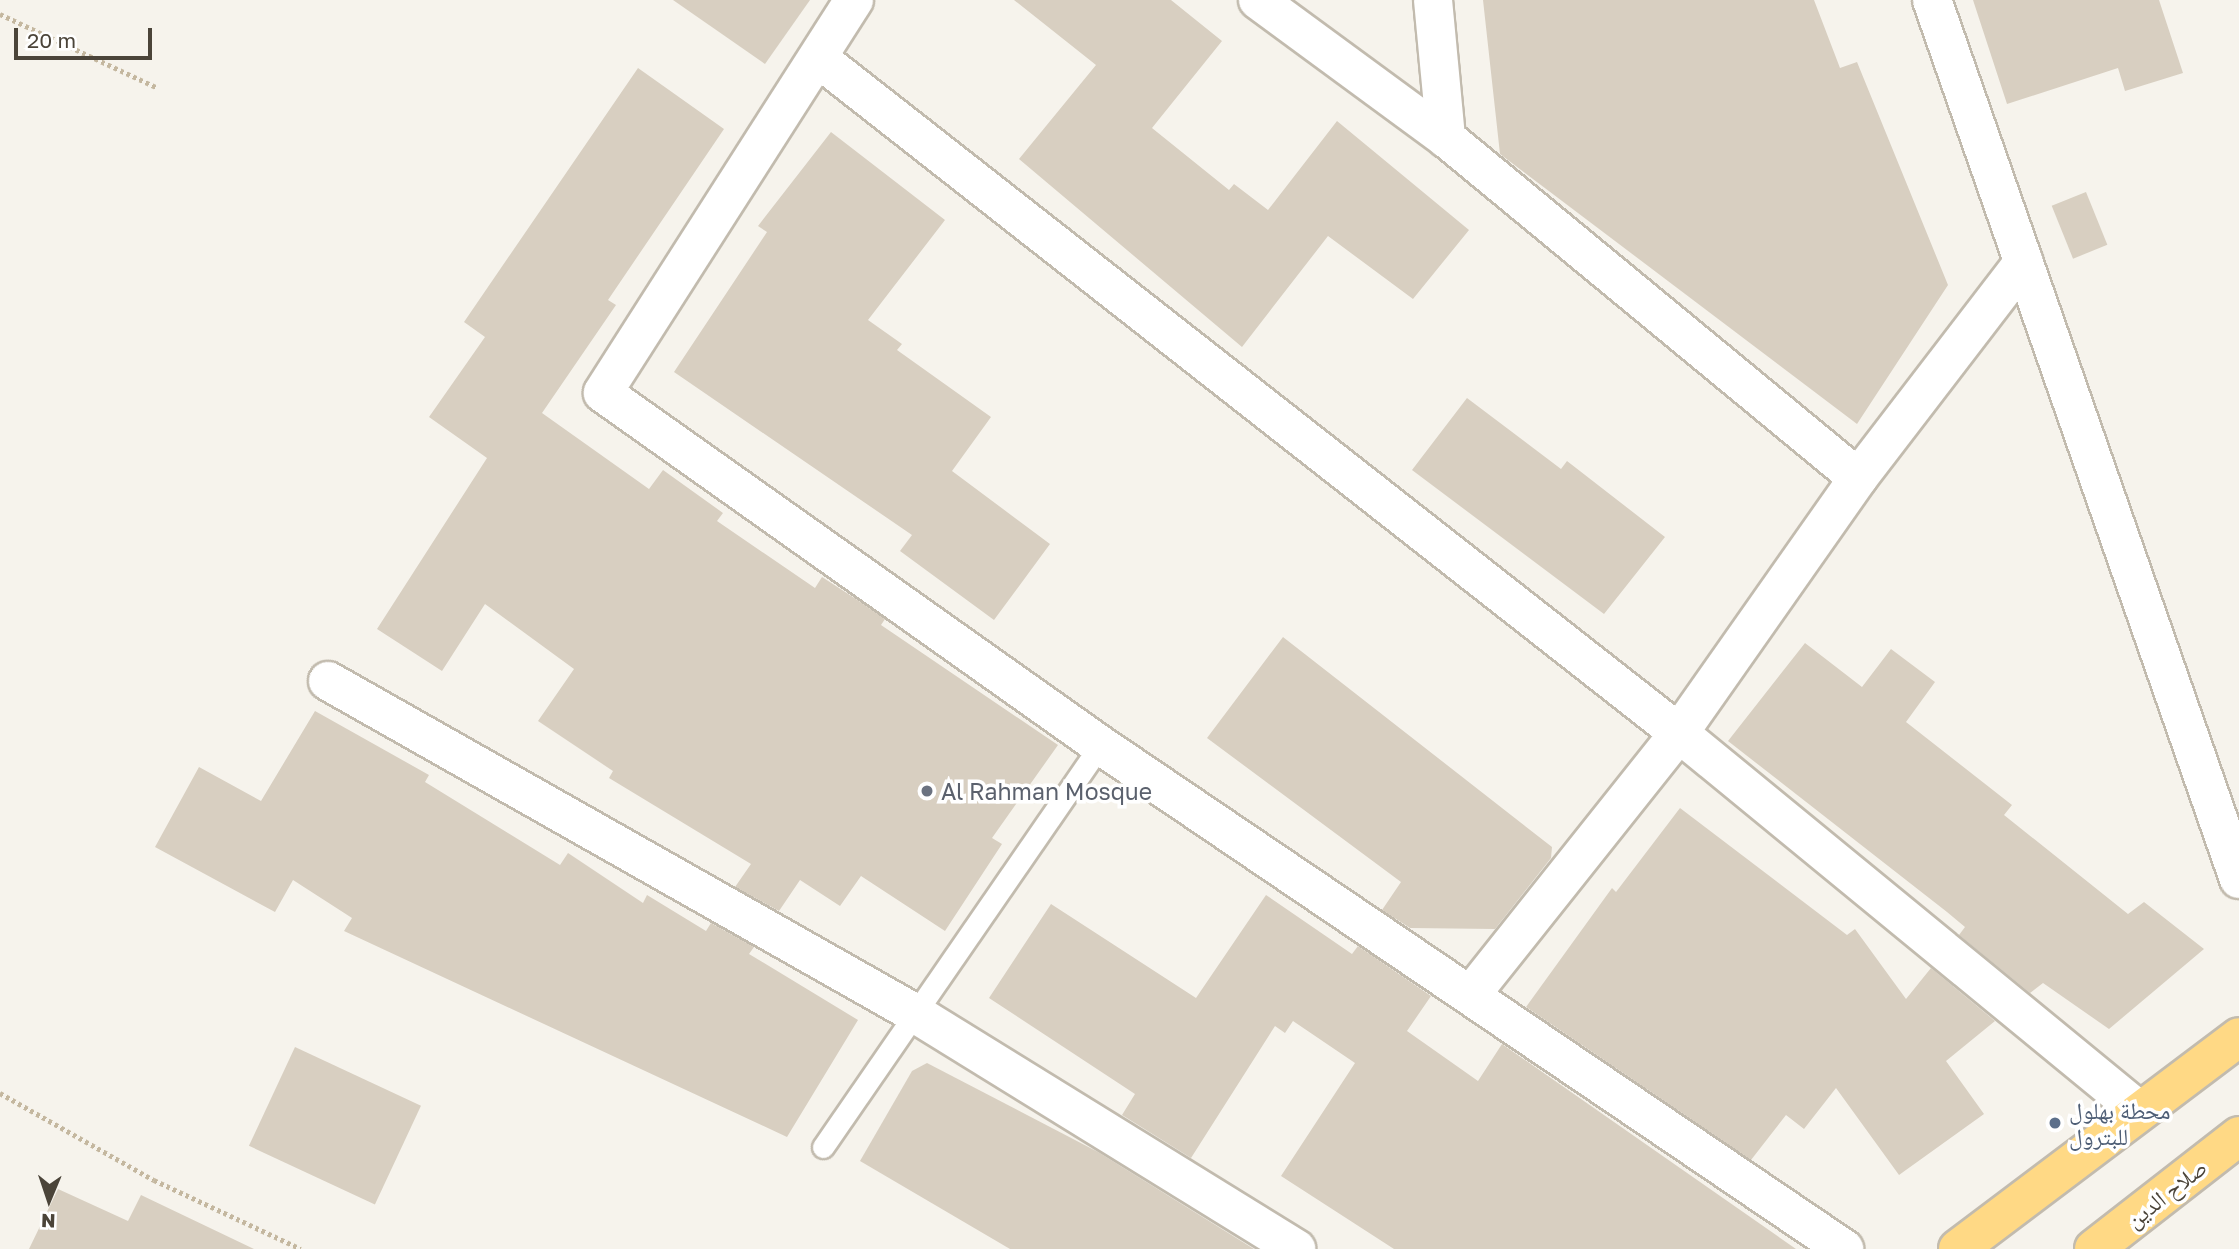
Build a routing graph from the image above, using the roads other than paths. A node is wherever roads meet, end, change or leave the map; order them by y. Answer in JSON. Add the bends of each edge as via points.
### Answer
{"nodes":[{"id":1,"x":854,"y":0,"type":"edge"},
{"id":2,"x":1258,"y":0,"type":"edge"},
{"id":3,"x":1433,"y":0,"type":"edge"},
{"id":4,"x":1932,"y":0,"type":"edge"},
{"id":5,"x":818,"y":58,"type":"junction"},
{"id":6,"x":1446,"y":138,"type":"junction"},
{"id":7,"x":2024,"y":262,"type":"junction"},
{"id":8,"x":1858,"y":478,"type":"junction"},
{"id":9,"x":328,"y":681,"type":"dead end"},
{"id":10,"x":1679,"y":733,"type":"junction"},
{"id":11,"x":1100,"y":745,"type":"junction"},
{"id":12,"x":2239,"y":878,"type":"edge"},
{"id":13,"x":1473,"y":992,"type":"junction"},
{"id":14,"x":916,"y":1014,"type":"junction"},
{"id":15,"x":2239,"y":1037,"type":"edge"},
{"id":16,"x":2137,"y":1109,"type":"junction"},
{"id":17,"x":2239,"y":1136,"type":"edge"},
{"id":18,"x":823,"y":1147,"type":"dead end"},
{"id":19,"x":1296,"y":1249,"type":"edge"},
{"id":20,"x":1844,"y":1249,"type":"edge"},
{"id":21,"x":1958,"y":1249,"type":"edge"},
{"id":22,"x":2094,"y":1249,"type":"edge"}],
"edges":[{"from":1,"to":5,"type":"street"},
{"from":2,"to":6,"type":"street"},
{"from":3,"to":6,"type":"street"},
{"from":4,"to":7,"type":"street"},
{"from":5,"to":10,"type":"street"},
{"from":5,"to":11,"type":"street","via":[[603,393]]},
{"from":6,"to":8,"type":"street"},
{"from":7,"to":8,"type":"street"},
{"from":7,"to":12,"type":"street"},
{"from":8,"to":10,"type":"street"},
{"from":9,"to":14,"type":"street"},
{"from":10,"to":13,"type":"street"},
{"from":10,"to":16,"type":"street"},
{"from":11,"to":13,"type":"street"},
{"from":11,"to":14,"type":"lane"},
{"from":13,"to":20,"type":"street"},
{"from":14,"to":18,"type":"lane"},
{"from":14,"to":19,"type":"street"},
{"from":15,"to":16,"type":"highway"},
{"from":16,"to":21,"type":"highway"},
{"from":17,"to":22,"type":"highway","name":"صلاح الدين"}]}
